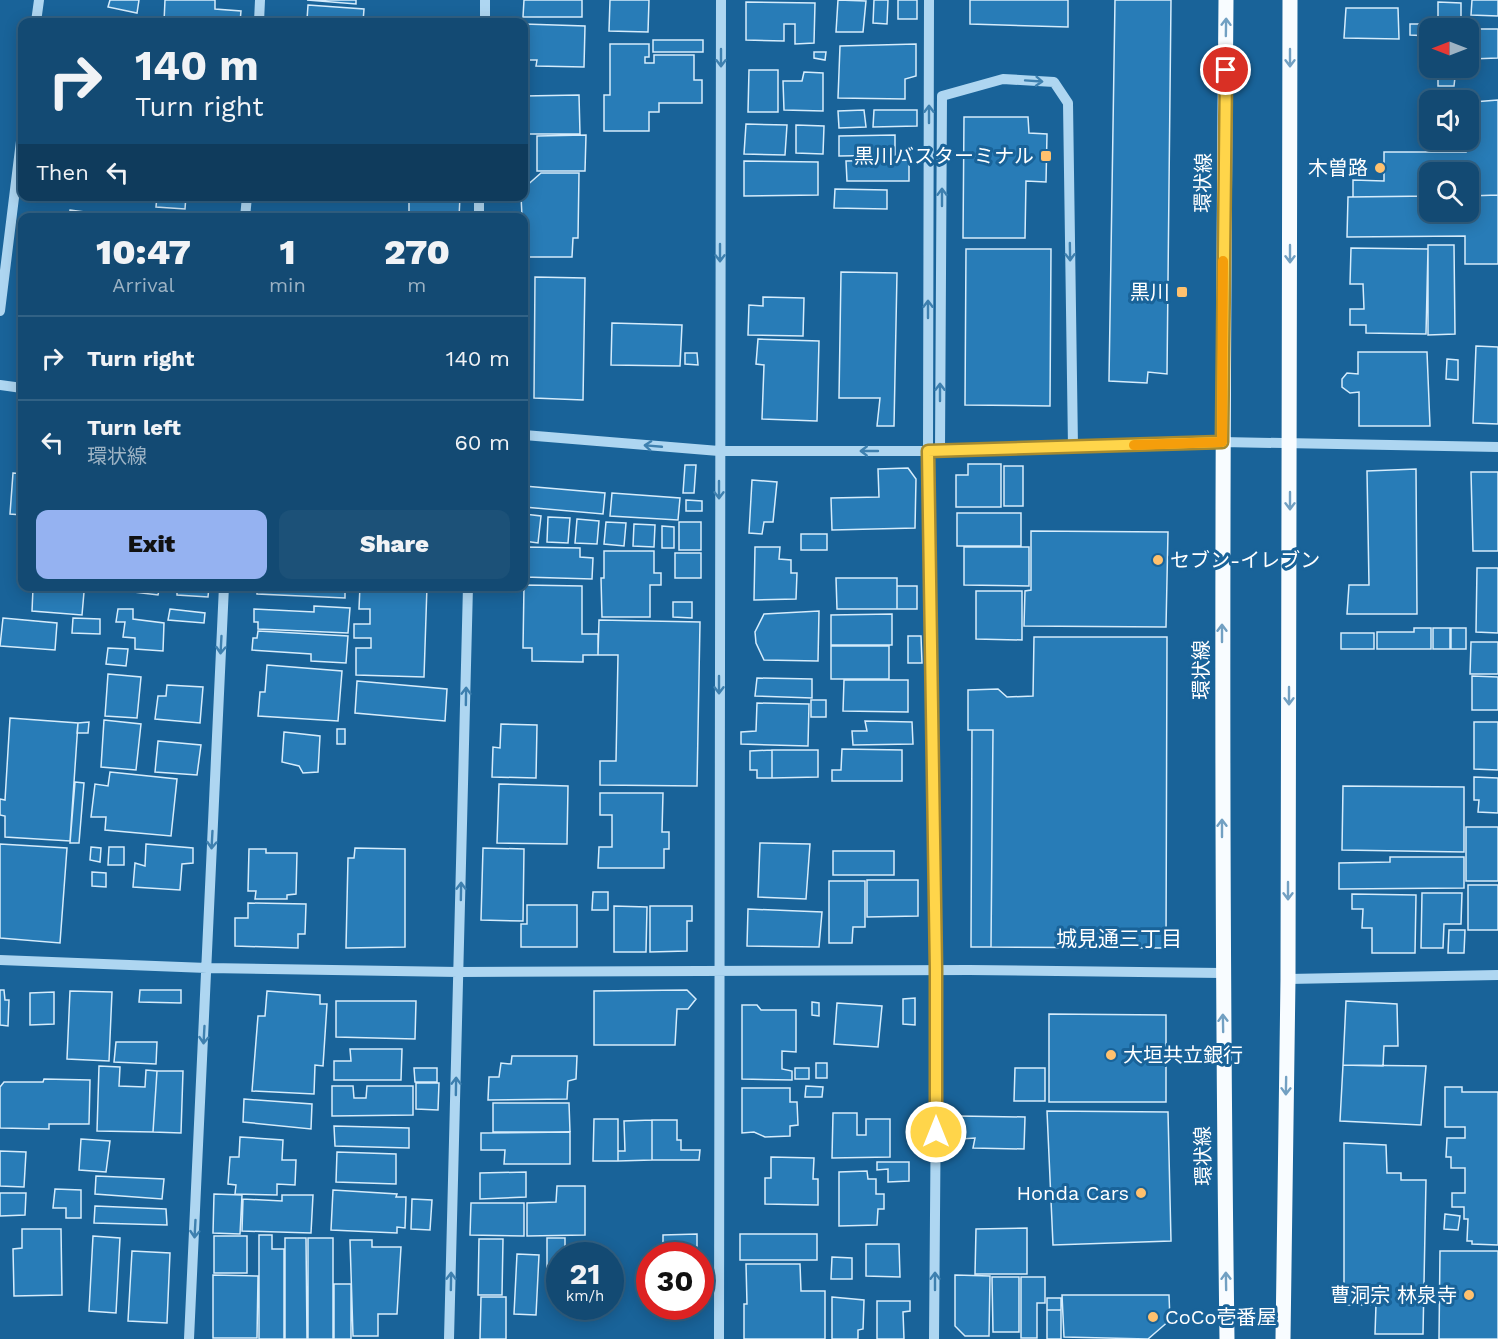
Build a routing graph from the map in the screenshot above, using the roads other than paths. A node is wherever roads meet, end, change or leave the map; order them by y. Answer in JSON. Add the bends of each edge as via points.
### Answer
{"nodes":[{"id":1,"x":39,"y":0,"type":"edge"},
{"id":2,"x":260,"y":0,"type":"edge"},
{"id":3,"x":486,"y":0,"type":"edge"},
{"id":4,"x":721,"y":0,"type":"edge"},
{"id":5,"x":929,"y":0,"type":"edge"},
{"id":6,"x":1226,"y":0,"type":"edge"},
{"id":7,"x":1290,"y":0,"type":"edge"},
{"id":8,"x":37,"y":18,"type":"edge"},
{"id":9,"x":259,"y":18,"type":"edge"},
{"id":10,"x":485,"y":18,"type":"edge"},
{"id":11,"x":18,"y":165,"type":"edge"},
{"id":12,"x":0,"y":311,"type":"edge"},
{"id":13,"x":0,"y":385,"type":"edge"},
{"id":14,"x":18,"y":387,"type":"edge"},
{"id":15,"x":528,"y":435,"type":"edge"},
{"id":16,"x":1222,"y":442,"type":"junction"},
{"id":17,"x":1290,"y":442,"type":"junction"},
{"id":18,"x":1073,"y":447,"type":"junction"},
{"id":19,"x":1498,"y":447,"type":"edge"},
{"id":20,"x":928,"y":451,"type":"junction"},
{"id":21,"x":940,"y":451,"type":"junction"},
{"id":22,"x":718,"y":452,"type":"junction"},
{"id":23,"x":224,"y":591,"type":"edge"},
{"id":24,"x":468,"y":591,"type":"edge"},
{"id":25,"x":0,"y":960,"type":"edge"},
{"id":26,"x":207,"y":968,"type":"junction"},
{"id":27,"x":718,"y":970,"type":"junction"},
{"id":28,"x":936,"y":970,"type":"junction"},
{"id":29,"x":458,"y":972,"type":"junction"},
{"id":30,"x":1222,"y":973,"type":"junction"},
{"id":31,"x":1498,"y":975,"type":"edge"},
{"id":32,"x":1288,"y":979,"type":"junction"},
{"id":33,"x":189,"y":1339,"type":"edge"},
{"id":34,"x":449,"y":1339,"type":"edge"},
{"id":35,"x":719,"y":1339,"type":"edge"},
{"id":36,"x":934,"y":1339,"type":"edge"},
{"id":37,"x":1227,"y":1339,"type":"edge"},
{"id":38,"x":1283,"y":1339,"type":"edge"}],
"edges":[{"from":1,"to":8,"type":"street"},
{"from":2,"to":9,"type":"street"},
{"from":3,"to":10,"type":"street"},
{"from":4,"to":22,"type":"street","one_way":true},
{"from":20,"to":5,"type":"street","one_way":true},
{"from":16,"to":6,"type":"main road","name":"環状線","one_way":true},
{"from":7,"to":17,"type":"main road","one_way":true},
{"from":11,"to":12,"type":"street"},
{"from":13,"to":14,"type":"street"},
{"from":22,"to":15,"type":"street","one_way":true},
{"from":16,"to":17,"type":"street"},
{"from":16,"to":18,"type":"street"},
{"from":30,"to":16,"type":"main road","name":"環状線","one_way":true},
{"from":17,"to":19,"type":"street"},
{"from":17,"to":32,"type":"main road","one_way":true},
{"from":18,"to":21,"type":"street"},
{"from":21,"to":18,"type":"street","one_way":true,"via":[[942,96],[1002,79],[1054,82],[1068,103]]},
{"from":20,"to":21,"type":"street"},
{"from":20,"to":22,"type":"street","one_way":true},
{"from":20,"to":28,"type":"street"},
{"from":22,"to":27,"type":"street","one_way":true},
{"from":23,"to":26,"type":"street","one_way":true},
{"from":29,"to":24,"type":"street","one_way":true},
{"from":25,"to":26,"type":"street"},
{"from":26,"to":29,"type":"street"},
{"from":26,"to":33,"type":"street","one_way":true},
{"from":27,"to":28,"type":"street"},
{"from":27,"to":29,"type":"street"},
{"from":27,"to":35,"type":"street"},
{"from":28,"to":30,"type":"street"},
{"from":36,"to":28,"type":"street","one_way":true},
{"from":34,"to":29,"type":"street","one_way":true},
{"from":37,"to":30,"type":"main road","name":"環状線","one_way":true},
{"from":31,"to":32,"type":"street"},
{"from":32,"to":38,"type":"main road","one_way":true}]}
